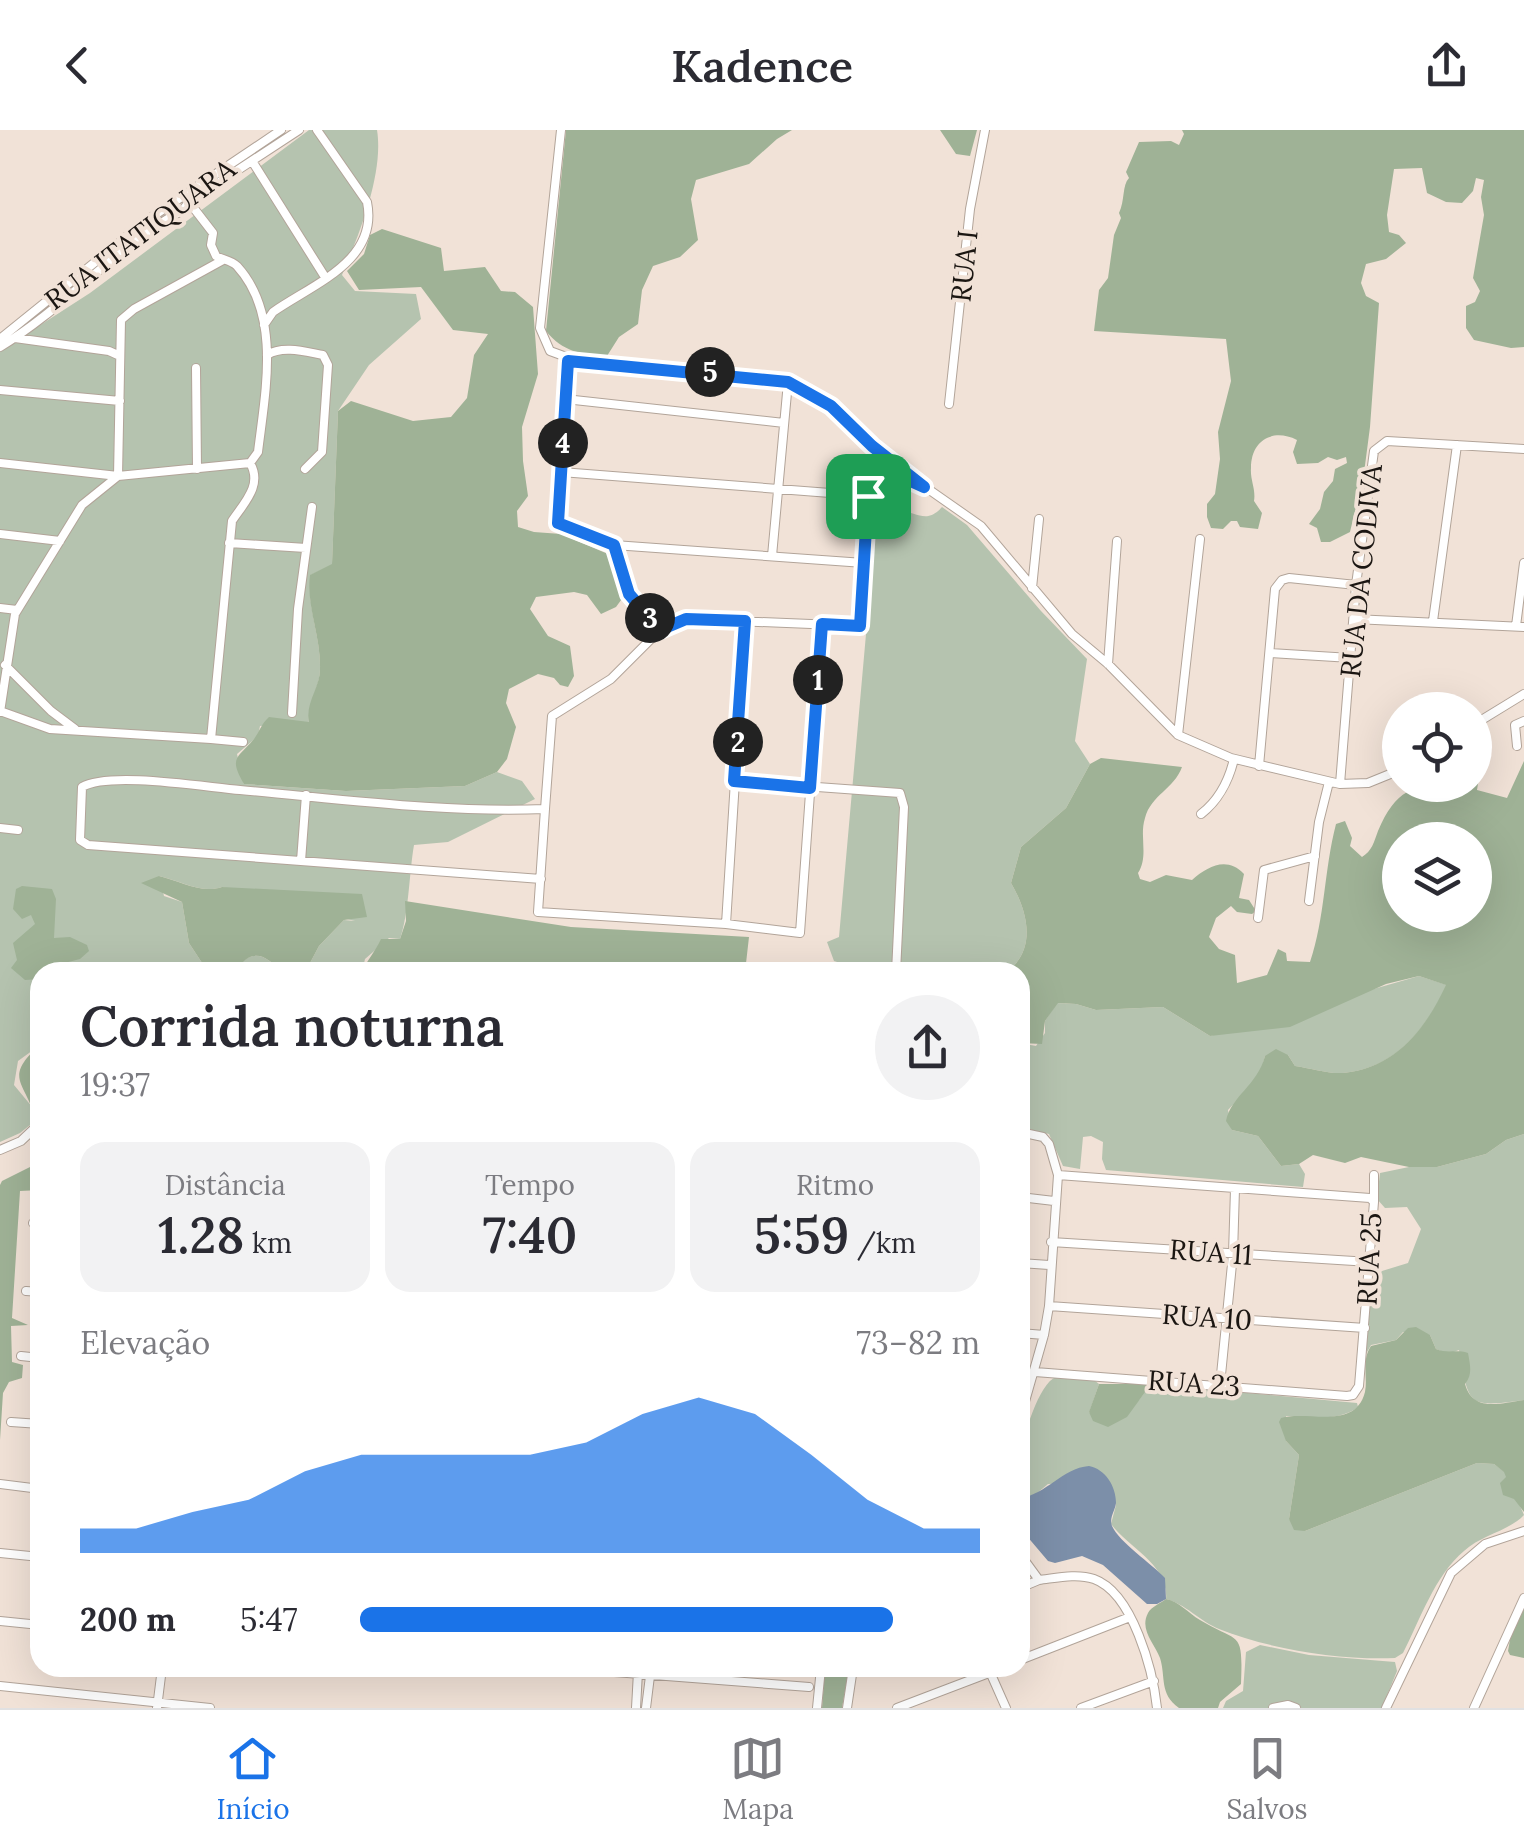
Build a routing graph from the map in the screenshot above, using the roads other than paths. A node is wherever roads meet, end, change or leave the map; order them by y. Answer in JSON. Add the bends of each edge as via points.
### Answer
{"nodes":[{"id":1,"x":281,"y":130,"type":"edge"},
{"id":2,"x":300,"y":130,"type":"edge"},
{"id":3,"x":317,"y":130,"type":"edge"},
{"id":4,"x":561,"y":130,"type":"edge"},
{"id":5,"x":985,"y":130,"type":"edge"},
{"id":6,"x":252,"y":161,"type":"junction"},
{"id":7,"x":189,"y":197,"type":"junction"},
{"id":8,"x":222,"y":260,"type":"junction"},
{"id":9,"x":325,"y":277,"type":"junction"},
{"id":10,"x":264,"y":325,"type":"junction"},
{"id":11,"x":0,"y":338,"type":"edge"},
{"id":12,"x":15,"y":338,"type":"junction"},
{"id":13,"x":0,"y":347,"type":"edge"},
{"id":14,"x":267,"y":355,"type":"junction"},
{"id":15,"x":120,"y":356,"type":"junction"},
{"id":16,"x":568,"y":361,"type":"junction"},
{"id":17,"x":196,"y":368,"type":"dead end"},
{"id":18,"x":788,"y":382,"type":"junction"},
{"id":19,"x":0,"y":390,"type":"edge"},
{"id":20,"x":565,"y":399,"type":"junction"},
{"id":21,"x":120,"y":401,"type":"junction"},
{"id":22,"x":950,"y":404,"type":"dead end"},
{"id":23,"x":784,"y":424,"type":"junction"},
{"id":24,"x":1457,"y":445,"type":"junction"},
{"id":25,"x":872,"y":446,"type":"junction"},
{"id":26,"x":1524,"y":449,"type":"edge"},
{"id":27,"x":250,"y":462,"type":"junction"},
{"id":28,"x":0,"y":463,"type":"edge"},
{"id":29,"x":196,"y":469,"type":"junction"},
{"id":30,"x":306,"y":470,"type":"dead end"},
{"id":31,"x":561,"y":472,"type":"junction"},
{"id":32,"x":118,"y":476,"type":"junction"},
{"id":33,"x":924,"y":487,"type":"junction"},
{"id":34,"x":780,"y":489,"type":"junction"},
{"id":35,"x":868,"y":496,"type":"junction"},
{"id":36,"x":312,"y":507,"type":"dead end"},
{"id":37,"x":1040,"y":519,"type":"dead end"},
{"id":38,"x":0,"y":534,"type":"edge"},
{"id":39,"x":1200,"y":540,"type":"dead end"},
{"id":40,"x":60,"y":541,"type":"junction"},
{"id":41,"x":1117,"y":541,"type":"dead end"},
{"id":42,"x":229,"y":543,"type":"junction"},
{"id":43,"x":614,"y":545,"type":"junction"},
{"id":44,"x":306,"y":548,"type":"junction"},
{"id":45,"x":772,"y":556,"type":"junction"},
{"id":46,"x":864,"y":562,"type":"junction"},
{"id":47,"x":1524,"y":563,"type":"edge"},
{"id":48,"x":1356,"y":585,"type":"junction"},
{"id":49,"x":1032,"y":588,"type":"junction"},
{"id":50,"x":0,"y":608,"type":"edge"},
{"id":51,"x":17,"y":610,"type":"junction"},
{"id":52,"x":1354,"y":619,"type":"junction"},
{"id":53,"x":745,"y":621,"type":"junction"},
{"id":54,"x":1434,"y":621,"type":"junction"},
{"id":55,"x":822,"y":624,"type":"junction"},
{"id":56,"x":1520,"y":626,"type":"edge"},
{"id":57,"x":660,"y":630,"type":"junction"},
{"id":58,"x":1270,"y":653,"type":"junction"},
{"id":59,"x":1351,"y":658,"type":"junction"},
{"id":60,"x":1108,"y":664,"type":"junction"},
{"id":61,"x":5,"y":665,"type":"junction"},
{"id":62,"x":2,"y":681,"type":"edge"},
{"id":63,"x":1524,"y":694,"type":"edge"},
{"id":64,"x":0,"y":711,"type":"edge"},
{"id":65,"x":292,"y":713,"type":"dead end"},
{"id":66,"x":1492,"y":714,"type":"edge"},
{"id":67,"x":1524,"y":721,"type":"edge"},
{"id":68,"x":78,"y":730,"type":"junction"},
{"id":69,"x":1178,"y":735,"type":"junction"},
{"id":70,"x":211,"y":739,"type":"junction"},
{"id":71,"x":243,"y":742,"type":"dead end"},
{"id":72,"x":1517,"y":746,"type":"dead end"},
{"id":73,"x":1234,"y":759,"type":"junction"},
{"id":74,"x":1258,"y":766,"type":"junction"},
{"id":75,"x":1382,"y":777,"type":"edge"},
{"id":76,"x":734,"y":781,"type":"junction"},
{"id":77,"x":1329,"y":782,"type":"junction"},
{"id":78,"x":1340,"y":784,"type":"junction"},
{"id":79,"x":810,"y":788,"type":"junction"},
{"id":80,"x":306,"y":796,"type":"junction"},
{"id":81,"x":545,"y":810,"type":"junction"},
{"id":82,"x":1201,"y":814,"type":"dead end"},
{"id":83,"x":0,"y":828,"type":"edge"},
{"id":84,"x":18,"y":830,"type":"dead end"},
{"id":85,"x":1315,"y":856,"type":"junction"},
{"id":86,"x":301,"y":861,"type":"junction"},
{"id":87,"x":540,"y":879,"type":"junction"},
{"id":88,"x":1309,"y":901,"type":"dead end"},
{"id":89,"x":1258,"y":918,"type":"dead end"},
{"id":90,"x":726,"y":924,"type":"junction"},
{"id":91,"x":897,"y":962,"type":"edge"},
{"id":92,"x":30,"y":1133,"type":"edge"},
{"id":93,"x":1030,"y":1134,"type":"edge"},
{"id":94,"x":0,"y":1150,"type":"edge"},
{"id":95,"x":1058,"y":1174,"type":"junction"},
{"id":96,"x":1374,"y":1176,"type":"dead end"},
{"id":97,"x":1235,"y":1188,"type":"junction"},
{"id":98,"x":1030,"y":1198,"type":"edge"},
{"id":99,"x":1054,"y":1201,"type":"junction"},
{"id":100,"x":1374,"y":1202,"type":"junction"},
{"id":101,"x":1051,"y":1242,"type":"junction"},
{"id":102,"x":1233,"y":1254,"type":"junction"},
{"id":103,"x":1370,"y":1262,"type":"junction"},
{"id":104,"x":1030,"y":1264,"type":"edge"},
{"id":105,"x":1050,"y":1265,"type":"junction"},
{"id":106,"x":26,"y":1291,"type":"dead end"},
{"id":107,"x":30,"y":1291,"type":"edge"},
{"id":108,"x":1049,"y":1306,"type":"junction"},
{"id":109,"x":1227,"y":1318,"type":"junction"},
{"id":110,"x":1365,"y":1328,"type":"junction"},
{"id":111,"x":1030,"y":1333,"type":"edge"},
{"id":112,"x":1044,"y":1335,"type":"junction"},
{"id":113,"x":22,"y":1356,"type":"dead end"},
{"id":114,"x":30,"y":1357,"type":"edge"},
{"id":115,"x":1034,"y":1372,"type":"junction"},
{"id":116,"x":1030,"y":1383,"type":"edge"},
{"id":117,"x":1220,"y":1384,"type":"junction"},
{"id":118,"x":1353,"y":1394,"type":"joint"},
{"id":119,"x":11,"y":1422,"type":"dead end"},
{"id":120,"x":30,"y":1423,"type":"edge"},
{"id":121,"x":0,"y":1484,"type":"edge"},
{"id":122,"x":30,"y":1488,"type":"edge"},
{"id":123,"x":1524,"y":1531,"type":"edge"},
{"id":124,"x":0,"y":1553,"type":"edge"},
{"id":125,"x":30,"y":1556,"type":"edge"},
{"id":126,"x":1030,"y":1568,"type":"edge"},
{"id":127,"x":1039,"y":1580,"type":"junction"},
{"id":128,"x":1030,"y":1584,"type":"edge"},
{"id":129,"x":1524,"y":1598,"type":"edge"},
{"id":130,"x":1130,"y":1617,"type":"junction"},
{"id":131,"x":0,"y":1621,"type":"edge"},
{"id":132,"x":30,"y":1624,"type":"edge"},
{"id":133,"x":1030,"y":1656,"type":"edge"},
{"id":134,"x":161,"y":1677,"type":"edge"},
{"id":135,"x":638,"y":1677,"type":"edge"},
{"id":136,"x":649,"y":1677,"type":"edge"},
{"id":137,"x":710,"y":1677,"type":"edge"},
{"id":138,"x":819,"y":1677,"type":"edge"},
{"id":139,"x":852,"y":1677,"type":"edge"},
{"id":140,"x":973,"y":1677,"type":"edge"},
{"id":141,"x":993,"y":1677,"type":"edge"},
{"id":142,"x":1154,"y":1682,"type":"junction"},
{"id":143,"x":0,"y":1686,"type":"edge"},
{"id":144,"x":809,"y":1687,"type":"dead end"},
{"id":145,"x":157,"y":1705,"type":"edge"},
{"id":146,"x":210,"y":1708,"type":"edge"},
{"id":147,"x":636,"y":1708,"type":"edge"},
{"id":148,"x":646,"y":1708,"type":"edge"},
{"id":149,"x":817,"y":1708,"type":"edge"},
{"id":150,"x":847,"y":1708,"type":"edge"},
{"id":151,"x":897,"y":1708,"type":"edge"},
{"id":152,"x":1006,"y":1708,"type":"edge"},
{"id":153,"x":1081,"y":1708,"type":"edge"},
{"id":154,"x":1157,"y":1708,"type":"edge"},
{"id":155,"x":1273,"y":1708,"type":"edge"},
{"id":156,"x":1296,"y":1708,"type":"edge"},
{"id":157,"x":1386,"y":1708,"type":"edge"},
{"id":158,"x":1474,"y":1708,"type":"edge"}],
"edges":[{"from":1,"to":7,"type":"street","name":"RUA ITATIQUARA"},
{"from":2,"to":6,"type":"street"},
{"from":3,"to":9,"type":"street","via":[[370,216],[360,250]]},
{"from":4,"to":16,"type":"street","via":[[540,328],[550,351]]},
{"from":5,"to":22,"type":"street","name":"RUA I"},
{"from":6,"to":7,"type":"street"},
{"from":6,"to":9,"type":"street"},
{"from":7,"to":8,"type":"street"},
{"from":7,"to":11,"type":"street","name":"RUA ITATIQUARA","via":[[146,221]]},
{"from":7,"to":12,"type":"street","via":[[183,210]]},
{"from":8,"to":10,"type":"street","via":[[234,262],[248,283]]},
{"from":8,"to":15,"type":"street","via":[[126,314]]},
{"from":9,"to":10,"type":"street","via":[[272,312]]},
{"from":10,"to":14,"type":"street"},
{"from":12,"to":13,"type":"street"},
{"from":12,"to":15,"type":"street"},
{"from":14,"to":27,"type":"street","via":[[258,452]]},
{"from":14,"to":30,"type":"street","via":[[312,353],[328,364],[322,452]]},
{"from":15,"to":21,"type":"street"},
{"from":16,"to":18,"type":"street"},
{"from":16,"to":20,"type":"street"},
{"from":17,"to":29,"type":"street"},
{"from":18,"to":23,"type":"street"},
{"from":18,"to":25,"type":"street","via":[[831,406]]},
{"from":19,"to":21,"type":"street"},
{"from":20,"to":23,"type":"street"},
{"from":20,"to":31,"type":"street"},
{"from":21,"to":32,"type":"street"},
{"from":23,"to":34,"type":"street"},
{"from":24,"to":26,"type":"street","name":"RUA DA CODIVA"},
{"from":24,"to":48,"type":"street","name":"RUA DA CODIVA","via":[[1387,441],[1376,447]]},
{"from":24,"to":54,"type":"street"},
{"from":25,"to":33,"type":"street"},
{"from":25,"to":35,"type":"street"},
{"from":27,"to":29,"type":"street"},
{"from":27,"to":42,"type":"street","via":[[253,488],[232,521]]},
{"from":28,"to":32,"type":"street"},
{"from":29,"to":32,"type":"street"},
{"from":31,"to":34,"type":"street"},
{"from":31,"to":43,"type":"street","via":[[558,523]]},
{"from":32,"to":40,"type":"street","via":[[82,505]]},
{"from":33,"to":35,"type":"street","via":[[902,477]]},
{"from":33,"to":49,"type":"street","via":[[981,526]]},
{"from":34,"to":35,"type":"street"},
{"from":34,"to":45,"type":"street"},
{"from":35,"to":46,"type":"street"},
{"from":36,"to":44,"type":"street"},
{"from":37,"to":49,"type":"street"},
{"from":38,"to":40,"type":"street"},
{"from":39,"to":69,"type":"street"},
{"from":40,"to":51,"type":"street"},
{"from":41,"to":60,"type":"street"},
{"from":42,"to":44,"type":"street"},
{"from":42,"to":70,"type":"street"},
{"from":43,"to":45,"type":"street"},
{"from":43,"to":57,"type":"street","via":[[629,594]]},
{"from":44,"to":65,"type":"street"},
{"from":45,"to":46,"type":"street"},
{"from":46,"to":55,"type":"street","via":[[860,626]]},
{"from":47,"to":56,"type":"street"},
{"from":48,"to":52,"type":"street","name":"RUA DA CODIVA"},
{"from":48,"to":58,"type":"street","via":[[1282,580],[1275,589]]},
{"from":49,"to":60,"type":"street"},
{"from":50,"to":51,"type":"street"},
{"from":51,"to":61,"type":"street"},
{"from":52,"to":54,"type":"street"},
{"from":52,"to":59,"type":"street","name":"RUA DA CODIVA"},
{"from":53,"to":55,"type":"street"},
{"from":53,"to":57,"type":"street","via":[[686,619]]},
{"from":53,"to":76,"type":"street"},
{"from":54,"to":56,"type":"street"},
{"from":55,"to":79,"type":"street"},
{"from":57,"to":81,"type":"street","via":[[611,679],[552,716]]},
{"from":58,"to":59,"type":"street"},
{"from":58,"to":74,"type":"street"},
{"from":59,"to":78,"type":"street","name":"RUA DA CODIVA"},
{"from":60,"to":69,"type":"street"},
{"from":61,"to":62,"type":"street"},
{"from":61,"to":68,"type":"street"},
{"from":62,"to":64,"type":"street"},
{"from":63,"to":66,"type":"street"},
{"from":64,"to":68,"type":"street","via":[[36,726]]},
{"from":67,"to":72,"type":"street","via":[[1516,725]]},
{"from":68,"to":70,"type":"street"},
{"from":69,"to":73,"type":"street"},
{"from":70,"to":71,"type":"street"},
{"from":73,"to":74,"type":"street"},
{"from":73,"to":82,"type":"street","via":[[1221,791]]},
{"from":74,"to":77,"type":"street"},
{"from":75,"to":78,"type":"street"},
{"from":76,"to":79,"type":"street"},
{"from":76,"to":90,"type":"street"},
{"from":77,"to":78,"type":"street"},
{"from":77,"to":85,"type":"street"},
{"from":79,"to":90,"type":"street","via":[[800,933]]},
{"from":79,"to":91,"type":"street","via":[[895,791],[903,798]]},
{"from":80,"to":81,"type":"street"},
{"from":80,"to":86,"type":"street"},
{"from":80,"to":86,"type":"street","via":[[94,780],[82,787],[79,812],[80,840],[88,845]]},
{"from":81,"to":87,"type":"street"},
{"from":83,"to":84,"type":"street"},
{"from":85,"to":88,"type":"street"},
{"from":85,"to":89,"type":"street","via":[[1264,870]]},
{"from":86,"to":87,"type":"street"},
{"from":87,"to":90,"type":"street","via":[[538,912]]},
{"from":92,"to":94,"type":"street"},
{"from":93,"to":95,"type":"street","via":[[1049,1144]]},
{"from":95,"to":97,"type":"street","name":"RUA 25"},
{"from":95,"to":99,"type":"street"},
{"from":96,"to":100,"type":"street"},
{"from":97,"to":100,"type":"street","name":"RUA 25","via":[[1363,1195]]},
{"from":97,"to":102,"type":"street"},
{"from":98,"to":99,"type":"street"},
{"from":99,"to":101,"type":"street"},
{"from":100,"to":103,"type":"street","name":"RUA 25"},
{"from":101,"to":102,"type":"street","name":"RUA 11"},
{"from":101,"to":105,"type":"street"},
{"from":102,"to":103,"type":"street","name":"RUA 11"},
{"from":102,"to":109,"type":"street"},
{"from":103,"to":110,"type":"street","name":"RUA 25"},
{"from":104,"to":105,"type":"street"},
{"from":105,"to":108,"type":"street"},
{"from":106,"to":107,"type":"street"},
{"from":108,"to":109,"type":"street","name":"RUA 10"},
{"from":108,"to":112,"type":"street"},
{"from":109,"to":110,"type":"street","name":"RUA 10"},
{"from":109,"to":117,"type":"street"},
{"from":110,"to":118,"type":"street","name":"RUA 25"},
{"from":111,"to":112,"type":"street"},
{"from":112,"to":115,"type":"street"},
{"from":113,"to":114,"type":"street"},
{"from":115,"to":116,"type":"street"},
{"from":115,"to":117,"type":"street","name":"RUA 23"},
{"from":117,"to":118,"type":"street","name":"RUA 23"},
{"from":119,"to":120,"type":"street"},
{"from":121,"to":122,"type":"street"},
{"from":123,"to":157,"type":"street","via":[[1484,1544],[1452,1573]]},
{"from":124,"to":125,"type":"street"},
{"from":126,"to":127,"type":"street"},
{"from":127,"to":128,"type":"street"},
{"from":127,"to":130,"type":"street","via":[[1090,1577],[1106,1585]]},
{"from":129,"to":158,"type":"street"},
{"from":130,"to":133,"type":"street"},
{"from":130,"to":142,"type":"street"},
{"from":131,"to":132,"type":"street"},
{"from":134,"to":145,"type":"street"},
{"from":135,"to":147,"type":"street"},
{"from":136,"to":148,"type":"street"},
{"from":137,"to":144,"type":"street"},
{"from":138,"to":149,"type":"street"},
{"from":139,"to":150,"type":"street"},
{"from":140,"to":151,"type":"street"},
{"from":141,"to":152,"type":"street"},
{"from":142,"to":153,"type":"street"},
{"from":142,"to":154,"type":"street"},
{"from":143,"to":145,"type":"street"},
{"from":145,"to":146,"type":"street"},
{"from":155,"to":156,"type":"street"}]}
